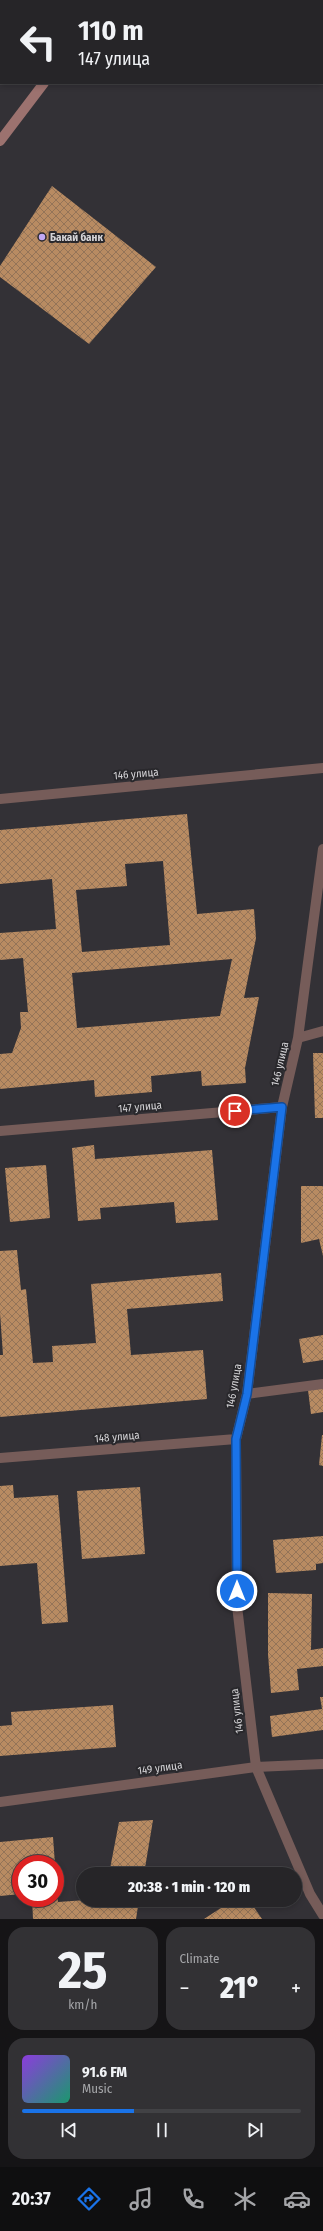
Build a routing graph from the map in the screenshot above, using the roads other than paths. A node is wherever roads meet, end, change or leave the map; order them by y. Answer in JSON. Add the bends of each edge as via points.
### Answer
{"nodes":[{"id":1,"x":43,"y":84,"type":"edge"},
{"id":2,"x":0,"y":141,"type":"edge"},
{"id":3,"x":323,"y":768,"type":"edge"},
{"id":4,"x":0,"y":799,"type":"edge"},
{"id":5,"x":323,"y":849,"type":"edge"},
{"id":6,"x":323,"y":1031,"type":"edge"},
{"id":7,"x":298,"y":1038,"type":"junction"},
{"id":8,"x":282,"y":1107,"type":"junction"},
{"id":9,"x":0,"y":1131,"type":"edge"},
{"id":10,"x":323,"y":1384,"type":"edge"},
{"id":11,"x":247,"y":1394,"type":"junction"},
{"id":12,"x":236,"y":1439,"type":"junction"},
{"id":13,"x":0,"y":1458,"type":"edge"},
{"id":14,"x":323,"y":1764,"type":"edge"},
{"id":15,"x":256,"y":1767,"type":"junction"},
{"id":16,"x":0,"y":1802,"type":"edge"},
{"id":17,"x":323,"y":1914,"type":"edge"}],
"edges":[{"from":1,"to":2,"type":"street"},
{"from":3,"to":4,"type":"street","name":"146 улица"},
{"from":5,"to":7,"type":"street","name":"146 улица"},
{"from":6,"to":7,"type":"street"},
{"from":7,"to":8,"type":"street","name":"146 улица"},
{"from":8,"to":9,"type":"street","name":"147 улица"},
{"from":8,"to":11,"type":"street","name":"146 улица"},
{"from":10,"to":11,"type":"street"},
{"from":11,"to":12,"type":"street","name":"146 улица"},
{"from":12,"to":13,"type":"street","name":"148 улица"},
{"from":12,"to":15,"type":"street","name":"146 улица","via":[[237,1606]]},
{"from":14,"to":15,"type":"street","name":"149 улица"},
{"from":15,"to":16,"type":"street","name":"149 улица"},
{"from":15,"to":17,"type":"street","name":"146 улица","via":[[310,1894]]}]}
